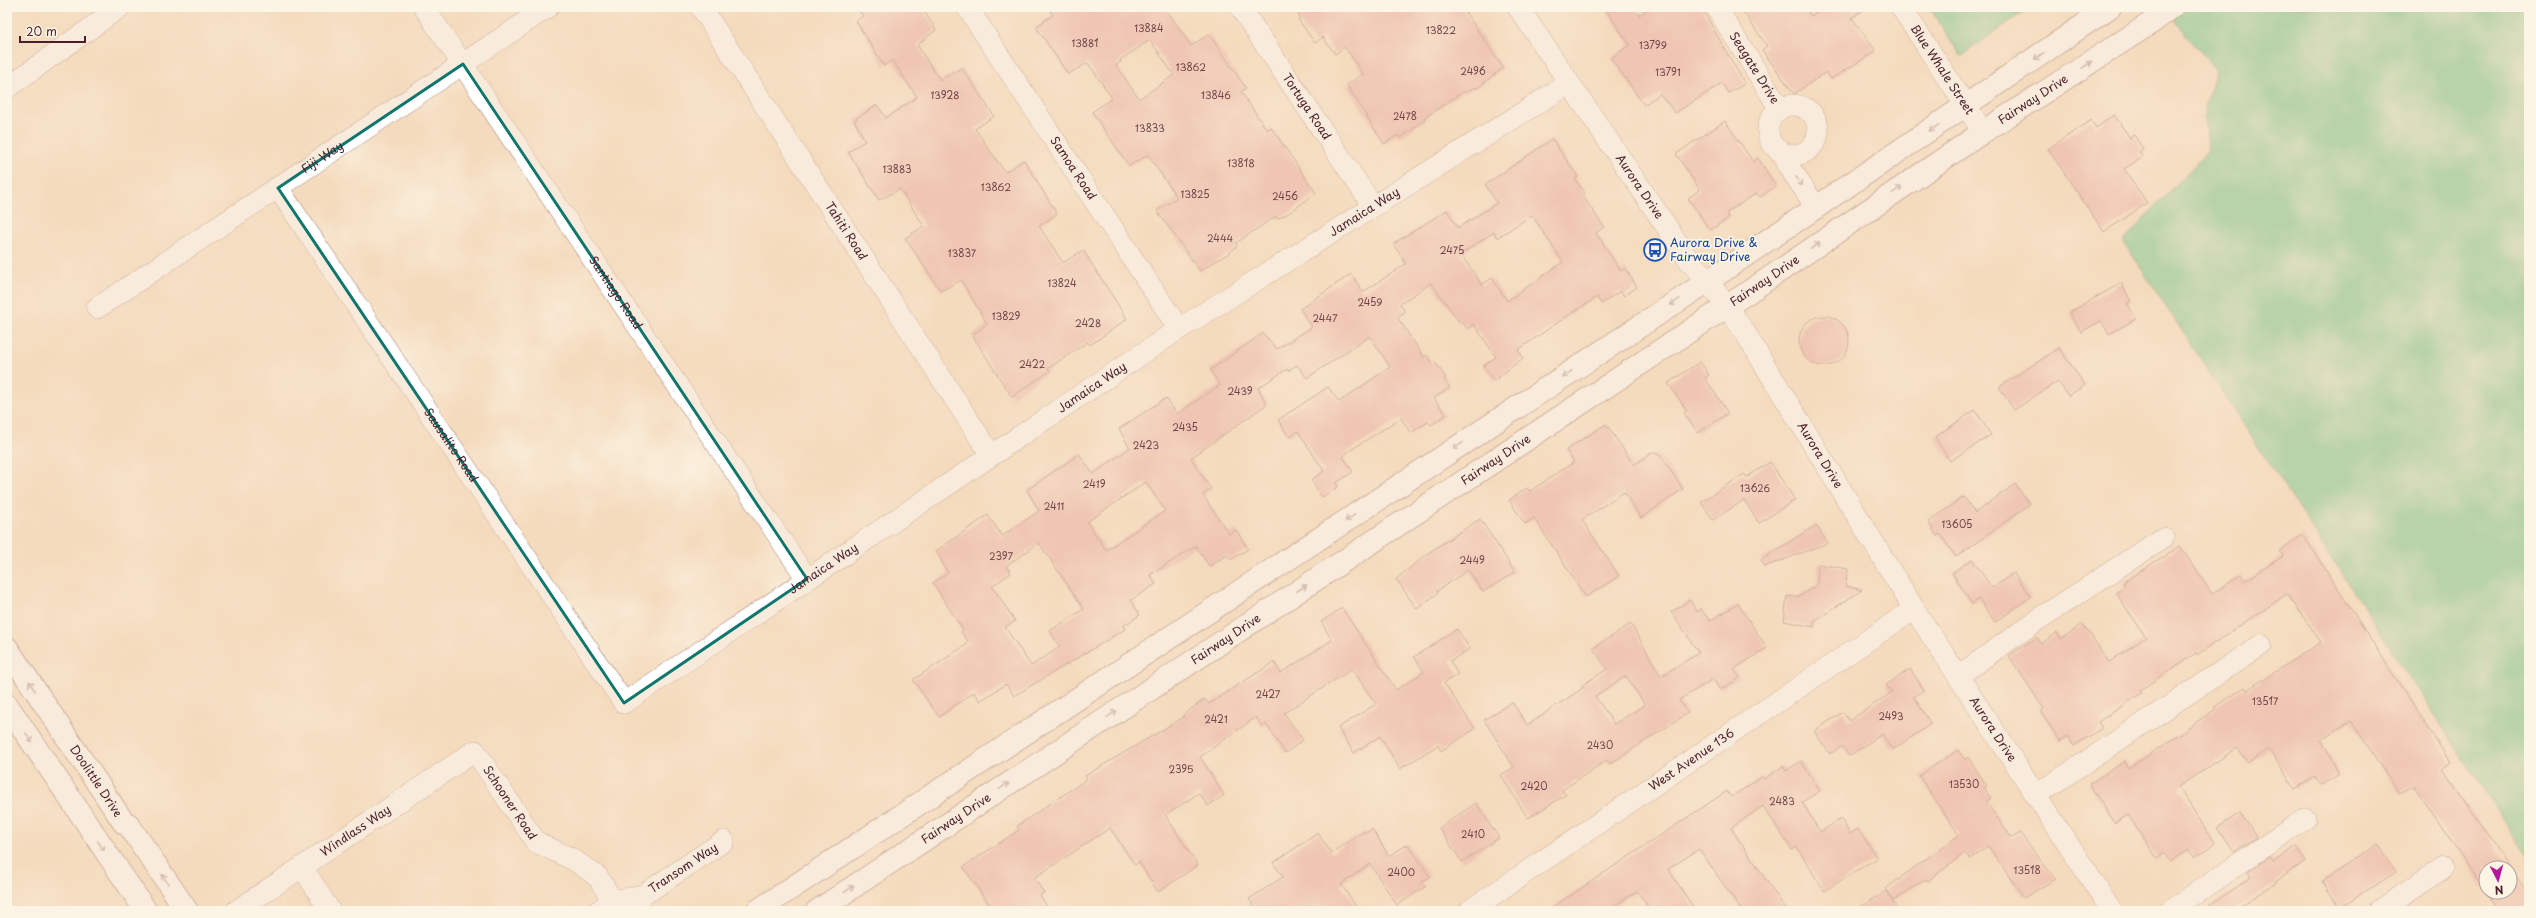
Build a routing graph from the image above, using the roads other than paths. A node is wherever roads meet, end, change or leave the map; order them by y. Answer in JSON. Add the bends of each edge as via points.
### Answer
{"nodes":[{"id":1,"x":120,"y":7,"type":"edge"},
{"id":2,"x":424,"y":7,"type":"edge"},
{"id":3,"x":548,"y":7,"type":"edge"},
{"id":4,"x":700,"y":7,"type":"edge"},
{"id":5,"x":967,"y":7,"type":"edge"},
{"id":6,"x":1240,"y":7,"type":"edge"},
{"id":7,"x":1518,"y":7,"type":"edge"},
{"id":8,"x":1716,"y":7,"type":"edge"},
{"id":9,"x":1901,"y":7,"type":"edge"},
{"id":10,"x":2110,"y":7,"type":"edge"},
{"id":11,"x":2172,"y":7,"type":"edge"},
{"id":12,"x":463,"y":64,"type":"junction"},
{"id":13,"x":1568,"y":84,"type":"junction"},
{"id":14,"x":7,"y":88,"type":"edge"},
{"id":15,"x":1966,"y":106,"type":"junction"},
{"id":16,"x":1780,"y":109,"type":"junction"},
{"id":17,"x":1983,"y":132,"type":"junction"},
{"id":18,"x":1784,"y":154,"type":"junction"},
{"id":19,"x":278,"y":188,"type":"junction"},
{"id":20,"x":1373,"y":206,"type":"junction"},
{"id":21,"x":1816,"y":207,"type":"junction"},
{"id":22,"x":1708,"y":281,"type":"junction"},
{"id":23,"x":1724,"y":306,"type":"junction"},
{"id":24,"x":97,"y":308,"type":"dead end"},
{"id":25,"x":1179,"y":329,"type":"junction"},
{"id":26,"x":991,"y":455,"type":"junction"},
{"id":27,"x":2163,"y":538,"type":"dead end"},
{"id":28,"x":1261,"y":576,"type":"junction"},
{"id":29,"x":806,"y":579,"type":"junction"},
{"id":30,"x":1278,"y":604,"type":"junction"},
{"id":31,"x":1914,"y":609,"type":"junction"},
{"id":32,"x":2261,"y":645,"type":"dead end"},
{"id":33,"x":7,"y":648,"type":"edge"},
{"id":34,"x":1958,"y":676,"type":"junction"},
{"id":35,"x":624,"y":703,"type":"joint"},
{"id":36,"x":7,"y":705,"type":"edge"},
{"id":37,"x":475,"y":751,"type":"joint"},
{"id":38,"x":2036,"y":795,"type":"junction"},
{"id":39,"x":2305,"y":819,"type":"dead end"},
{"id":40,"x":724,"y":841,"type":"dead end"},
{"id":41,"x":303,"y":868,"type":"junction"},
{"id":42,"x":2443,"y":868,"type":"dead end"},
{"id":43,"x":610,"y":908,"type":"edge"},
{"id":44,"x":146,"y":911,"type":"edge"},
{"id":45,"x":187,"y":911,"type":"edge"},
{"id":46,"x":236,"y":911,"type":"edge"},
{"id":47,"x":330,"y":911,"type":"edge"},
{"id":48,"x":757,"y":911,"type":"edge"},
{"id":49,"x":817,"y":911,"type":"edge"},
{"id":50,"x":1469,"y":911,"type":"edge"},
{"id":51,"x":2112,"y":911,"type":"edge"},
{"id":52,"x":2168,"y":911,"type":"edge"},
{"id":53,"x":2379,"y":911,"type":"edge"}],
"edges":[{"from":1,"to":14,"type":"street"},
{"from":2,"to":12,"type":"street","name":"Santiago Road"},
{"from":3,"to":12,"type":"street","name":"Fiji Way"},
{"from":4,"to":26,"type":"street","name":"Tahiti Road"},
{"from":5,"to":25,"type":"street","name":"Samoa Road"},
{"from":6,"to":20,"type":"street","name":"Tortuga Road"},
{"from":7,"to":13,"type":"street","name":"Aurora Drive"},
{"from":8,"to":16,"type":"street","name":"Seagate Drive"},
{"from":9,"to":15,"type":"street","name":"Blue Whale Street"},
{"from":10,"to":15,"type":"street","one_way":true},
{"from":17,"to":11,"type":"street","name":"Fairway Drive","one_way":true},
{"from":12,"to":19,"type":"street","name":"Fiji Way"},
{"from":12,"to":29,"type":"street","name":"Santiago Road"},
{"from":13,"to":20,"type":"street","name":"Jamaica Way"},
{"from":13,"to":22,"type":"street","name":"Aurora Drive","via":[[1691,263]]},
{"from":15,"to":17,"type":"street","name":"Blue Whale Street"},
{"from":15,"to":21,"type":"street","one_way":true},
{"from":16,"to":18,"type":"street","name":"Seagate Drive","via":[[1769,121],[1768,137]]},
{"from":16,"to":18,"type":"street","name":"Seagate Drive","via":[[1796,105],[1805,108],[1813,117],[1818,129],[1817,137],[1808,150],[1800,154]]},
{"from":23,"to":17,"type":"street","name":"Fairway Drive","one_way":true},
{"from":18,"to":21,"type":"street","name":"Seagate Drive","one_way":true,"via":[[1789,167]]},
{"from":19,"to":24,"type":"street","name":"Fiji Way"},
{"from":19,"to":35,"type":"street","name":"Sausalito Road"},
{"from":20,"to":25,"type":"street","name":"Jamaica Way"},
{"from":21,"to":22,"type":"street"},
{"from":22,"to":23,"type":"street","name":"Aurora Drive"},
{"from":22,"to":28,"type":"street","one_way":true},
{"from":30,"to":23,"type":"street","name":"Fairway Drive","one_way":true},
{"from":23,"to":31,"type":"street","name":"Aurora Drive","via":[[1752,344]]},
{"from":25,"to":26,"type":"street","name":"Jamaica Way"},
{"from":26,"to":29,"type":"street","name":"Jamaica Way"},
{"from":27,"to":34,"type":"street","via":[[2039,619]]},
{"from":28,"to":30,"type":"street"},
{"from":28,"to":48,"type":"street"},
{"from":29,"to":35,"type":"street","name":"Jamaica Way"},
{"from":49,"to":30,"type":"street","name":"Fairway Drive","one_way":true},
{"from":31,"to":34,"type":"street","name":"Aurora Drive"},
{"from":31,"to":50,"type":"street","name":"West Avenue 136"},
{"from":32,"to":38,"type":"street"},
{"from":45,"to":33,"type":"street","name":"Doolittle Drive","one_way":true,"via":[[128,824],[124,823]]},
{"from":34,"to":38,"type":"street","name":"Aurora Drive"},
{"from":36,"to":44,"type":"street","one_way":true},
{"from":37,"to":41,"type":"street","name":"Windlass Way"},
{"from":37,"to":43,"type":"street","name":"Schooner Road","via":[[536,842],[574,860],[598,877]]},
{"from":38,"to":51,"type":"street","name":"Aurora Drive"},
{"from":39,"to":52,"type":"street"},
{"from":40,"to":43,"type":"street","name":"Transom Way","via":[[643,895]]},
{"from":41,"to":46,"type":"street","name":"Windlass Way"},
{"from":41,"to":47,"type":"street"},
{"from":42,"to":53,"type":"street"}]}
